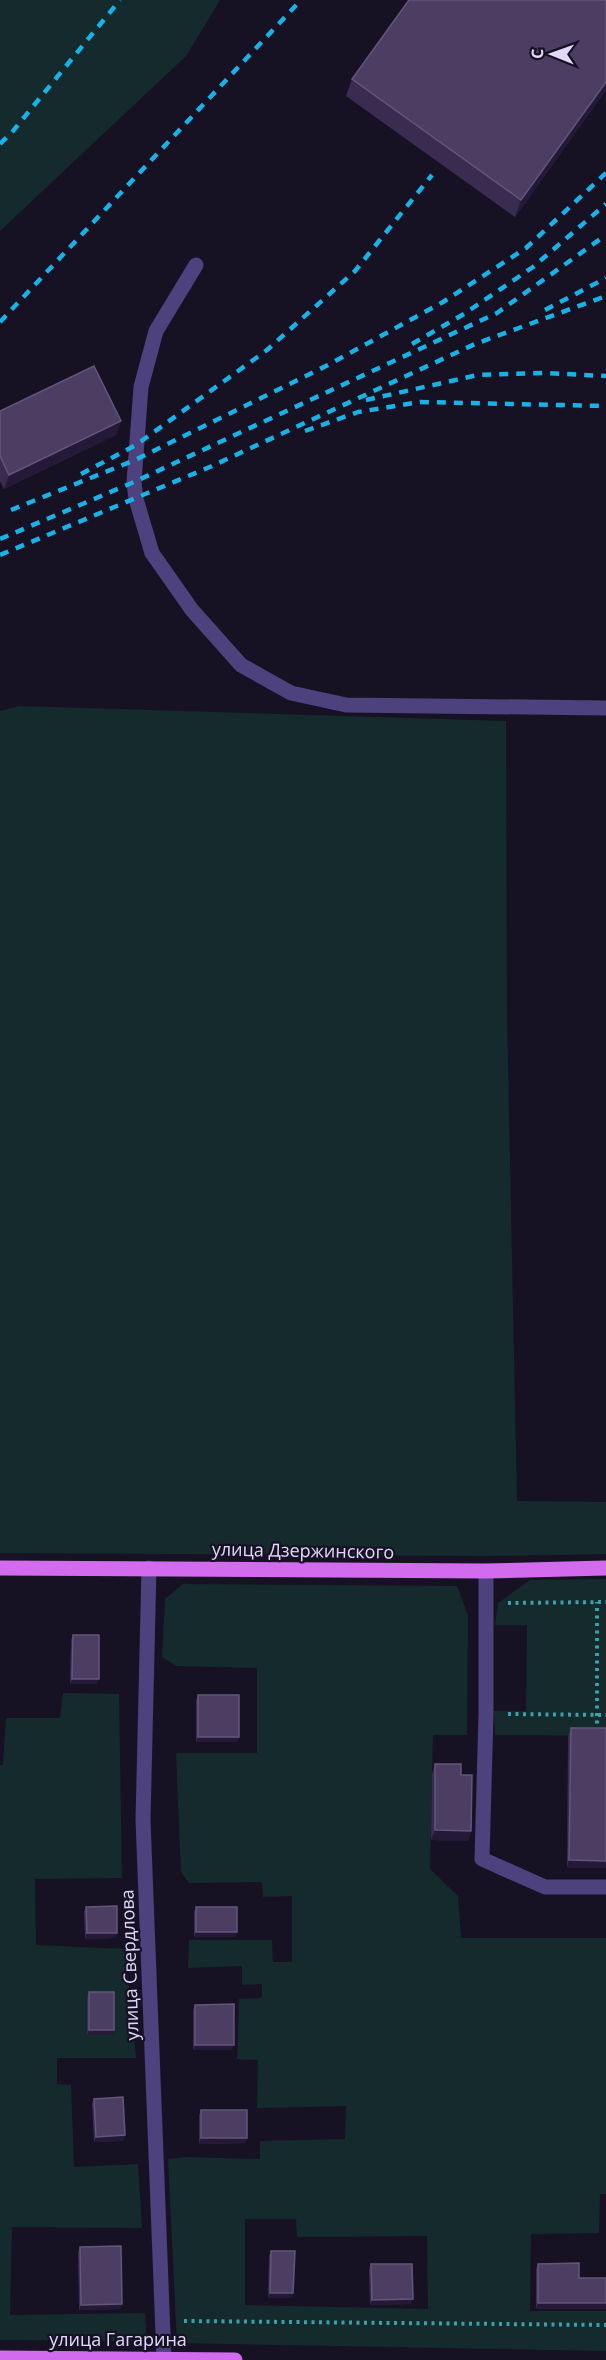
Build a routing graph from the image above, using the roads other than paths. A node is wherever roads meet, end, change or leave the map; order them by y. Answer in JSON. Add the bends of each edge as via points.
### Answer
{"nodes":[{"id":1,"x":196,"y":265,"type":"dead end"},
{"id":2,"x":606,"y":708,"type":"edge"},
{"id":3,"x":0,"y":1568,"type":"edge"},
{"id":4,"x":149,"y":1568,"type":"junction"},
{"id":5,"x":606,"y":1568,"type":"edge"},
{"id":6,"x":486,"y":1571,"type":"junction"},
{"id":7,"x":606,"y":1887,"type":"edge"},
{"id":8,"x":0,"y":2358,"type":"edge"},
{"id":9,"x":164,"y":2359,"type":"edge"},
{"id":10,"x":235,"y":2360,"type":"edge"}],
"edges":[{"from":1,"to":2,"type":"street","via":[[156,331],[141,387],[134,482],[152,553],[192,610],[241,665],[291,693],[346,705]]},
{"from":3,"to":4,"type":"main road","name":"улица Дзержинского"},
{"from":4,"to":6,"type":"main road","name":"улица Дзержинского"},
{"from":4,"to":9,"type":"street","name":"улица Свердлова","via":[[142,1820]]},
{"from":5,"to":6,"type":"main road","name":"улица Дзержинского"},
{"from":6,"to":7,"type":"street","via":[[482,1859],[545,1887]]},
{"from":8,"to":9,"type":"main road","name":"улица Гагарина"},
{"from":9,"to":10,"type":"main road","name":"улица Гагарина"}]}
